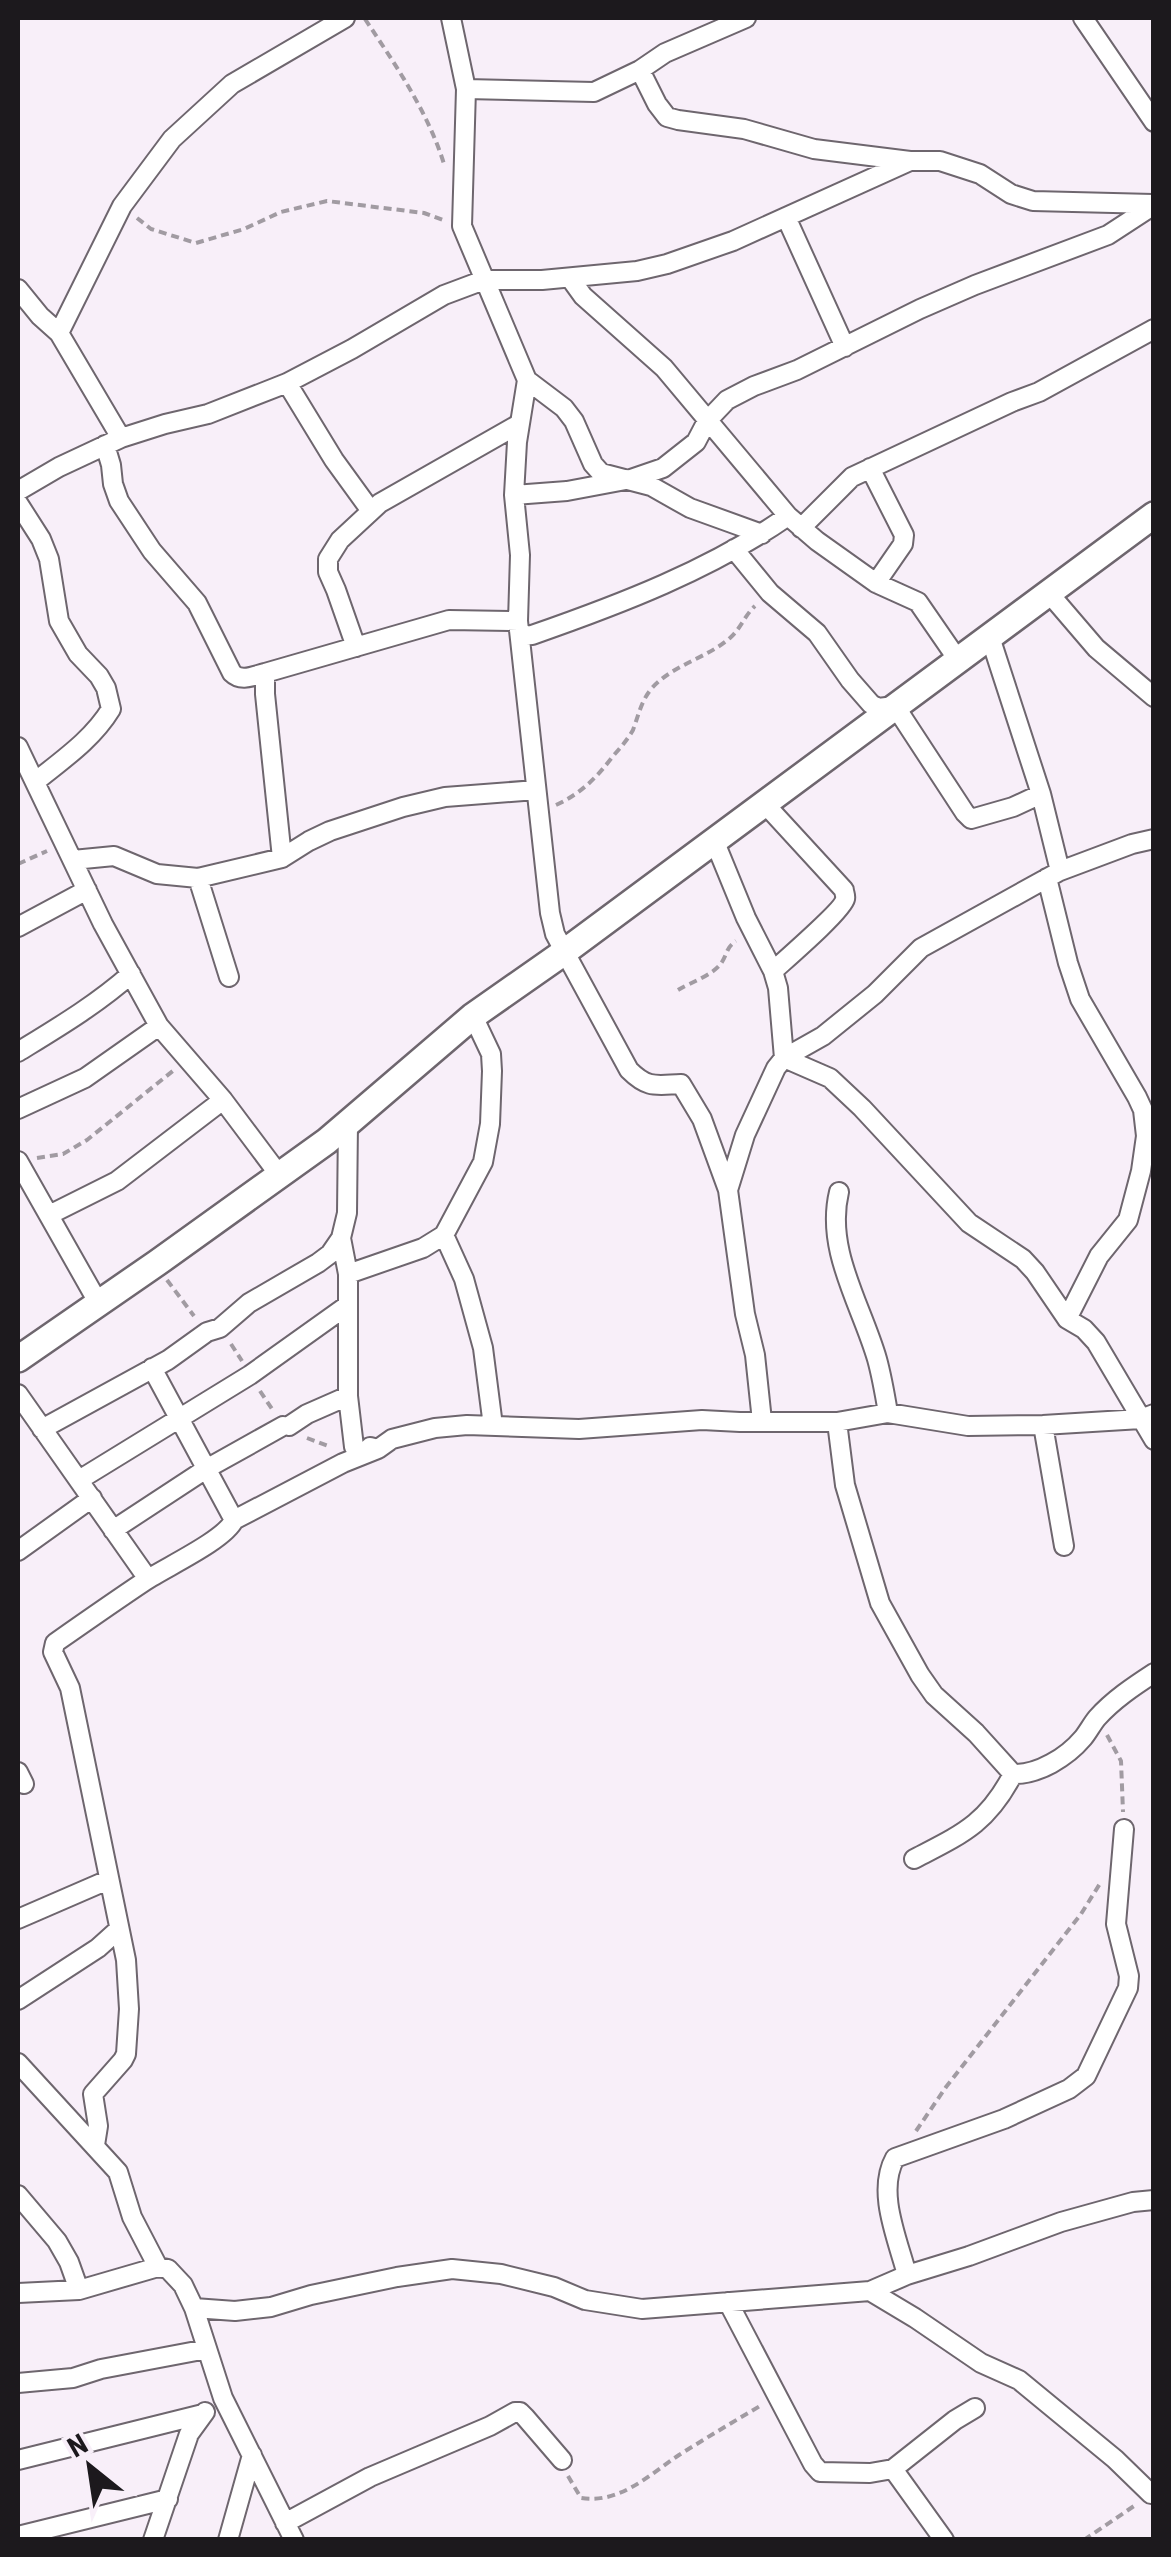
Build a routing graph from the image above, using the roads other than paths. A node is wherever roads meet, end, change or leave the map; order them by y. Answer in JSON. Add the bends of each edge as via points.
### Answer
{"nodes":[{"id":1,"x":345,"y":18,"type":"edge"},
{"id":2,"x":451,"y":18,"type":"edge"},
{"id":3,"x":746,"y":18,"type":"edge"},
{"id":4,"x":1083,"y":18,"type":"edge"},
{"id":5,"x":640,"y":70,"type":"junction"},
{"id":6,"x":466,"y":89,"type":"junction"},
{"id":7,"x":1154,"y":122,"type":"edge"},
{"id":8,"x":910,"y":161,"type":"junction"},
{"id":9,"x":1154,"y":204,"type":"edge"},
{"id":10,"x":786,"y":217,"type":"junction"},
{"id":11,"x":570,"y":278,"type":"junction"},
{"id":12,"x":484,"y":280,"type":"junction"},
{"id":13,"x":18,"y":288,"type":"edge"},
{"id":14,"x":1154,"y":328,"type":"edge"},
{"id":15,"x":59,"y":333,"type":"junction"},
{"id":16,"x":845,"y":348,"type":"junction"},
{"id":17,"x":528,"y":380,"type":"junction"},
{"id":18,"x":287,"y":383,"type":"junction"},
{"id":19,"x":708,"y":421,"type":"junction"},
{"id":20,"x":519,"y":424,"type":"junction"},
{"id":21,"x":113,"y":441,"type":"junction"},
{"id":22,"x":870,"y":468,"type":"junction"},
{"id":23,"x":632,"y":480,"type":"junction"},
{"id":24,"x":18,"y":490,"type":"edge"},
{"id":25,"x":514,"y":495,"type":"junction"},
{"id":26,"x":18,"y":503,"type":"edge"},
{"id":27,"x":371,"y":511,"type":"junction"},
{"id":28,"x":1154,"y":514,"type":"edge"},
{"id":29,"x":794,"y":522,"type":"junction"},
{"id":30,"x":762,"y":534,"type":"junction"},
{"id":31,"x":734,"y":549,"type":"junction"},
{"id":32,"x":876,"y":582,"type":"junction"},
{"id":33,"x":1048,"y":592,"type":"junction"},
{"id":34,"x":519,"y":629,"type":"junction"},
{"id":35,"x":990,"y":636,"type":"junction"},
{"id":36,"x":356,"y":647,"type":"junction"},
{"id":37,"x":958,"y":660,"type":"junction"},
{"id":38,"x":265,"y":674,"type":"junction"},
{"id":39,"x":1154,"y":697,"type":"edge"},
{"id":40,"x":895,"y":706,"type":"junction"},
{"id":41,"x":18,"y":747,"type":"edge"},
{"id":42,"x":27,"y":774,"type":"edge"},
{"id":43,"x":536,"y":790,"type":"junction"},
{"id":44,"x":1041,"y":794,"type":"junction"},
{"id":45,"x":764,"y":804,"type":"junction"},
{"id":46,"x":1154,"y":839,"type":"edge"},
{"id":47,"x":714,"y":840,"type":"junction"},
{"id":48,"x":282,"y":858,"type":"junction"},
{"id":49,"x":72,"y":860,"type":"junction"},
{"id":50,"x":1054,"y":874,"type":"junction"},
{"id":51,"x":198,"y":878,"type":"junction"},
{"id":52,"x":87,"y":890,"type":"junction"},
{"id":53,"x":18,"y":927,"type":"edge"},
{"id":54,"x":563,"y":952,"type":"junction"},
{"id":55,"x":773,"y":971,"type":"junction"},
{"id":56,"x":131,"y":974,"type":"junction"},
{"id":57,"x":229,"y":977,"type":"dead end"},
{"id":58,"x":473,"y":1016,"type":"junction"},
{"id":59,"x":159,"y":1026,"type":"junction"},
{"id":60,"x":18,"y":1052,"type":"edge"},
{"id":61,"x":784,"y":1058,"type":"junction"},
{"id":62,"x":223,"y":1100,"type":"junction"},
{"id":63,"x":18,"y":1109,"type":"edge"},
{"id":64,"x":348,"y":1123,"type":"junction"},
{"id":65,"x":18,"y":1161,"type":"edge"},
{"id":66,"x":1147,"y":1170,"type":"edge"},
{"id":67,"x":280,"y":1176,"type":"junction"},
{"id":68,"x":728,"y":1190,"type":"junction"},
{"id":69,"x":839,"y":1192,"type":"dead end"},
{"id":70,"x":49,"y":1214,"type":"junction"},
{"id":71,"x":444,"y":1236,"type":"junction"},
{"id":72,"x":342,"y":1238,"type":"junction"},
{"id":73,"x":348,"y":1274,"type":"junction"},
{"id":74,"x":99,"y":1304,"type":"junction"},
{"id":75,"x":348,"y":1304,"type":"junction"},
{"id":76,"x":1067,"y":1319,"type":"junction"},
{"id":77,"x":18,"y":1359,"type":"edge"},
{"id":78,"x":152,"y":1368,"type":"junction"},
{"id":79,"x":18,"y":1394,"type":"edge"},
{"id":80,"x":348,"y":1396,"type":"junction"},
{"id":81,"x":888,"y":1414,"type":"junction"},
{"id":82,"x":180,"y":1416,"type":"junction"},
{"id":83,"x":1147,"y":1417,"type":"edge"},
{"id":84,"x":762,"y":1422,"type":"junction"},
{"id":85,"x":837,"y":1422,"type":"junction"},
{"id":86,"x":494,"y":1426,"type":"junction"},
{"id":87,"x":1043,"y":1426,"type":"junction"},
{"id":88,"x":42,"y":1429,"type":"junction"},
{"id":89,"x":1154,"y":1440,"type":"edge"},
{"id":90,"x":364,"y":1447,"type":"junction"},
{"id":91,"x":206,"y":1470,"type":"junction"},
{"id":92,"x":79,"y":1480,"type":"junction"},
{"id":93,"x":92,"y":1498,"type":"junction"},
{"id":94,"x":234,"y":1520,"type":"junction"},
{"id":95,"x":113,"y":1530,"type":"junction"},
{"id":96,"x":1064,"y":1546,"type":"dead end"},
{"id":97,"x":18,"y":1551,"type":"edge"},
{"id":98,"x":148,"y":1579,"type":"junction"},
{"id":99,"x":1154,"y":1673,"type":"edge"},
{"id":100,"x":1013,"y":1774,"type":"junction"},
{"id":101,"x":1124,"y":1829,"type":"road end"},
{"id":102,"x":914,"y":1859,"type":"dead end"},
{"id":103,"x":108,"y":1880,"type":"junction"},
{"id":104,"x":18,"y":1918,"type":"edge"},
{"id":105,"x":118,"y":1930,"type":"junction"},
{"id":106,"x":18,"y":2000,"type":"edge"},
{"id":107,"x":18,"y":2063,"type":"edge"},
{"id":108,"x":95,"y":2146,"type":"junction"},
{"id":109,"x":18,"y":2195,"type":"edge"},
{"id":110,"x":1154,"y":2200,"type":"edge"},
{"id":111,"x":158,"y":2267,"type":"junction"},
{"id":112,"x":907,"y":2275,"type":"junction"},
{"id":113,"x":79,"y":2290,"type":"junction"},
{"id":114,"x":870,"y":2291,"type":"junction"},
{"id":115,"x":18,"y":2293,"type":"edge"},
{"id":116,"x":728,"y":2302,"type":"junction"},
{"id":117,"x":194,"y":2308,"type":"junction"},
{"id":118,"x":207,"y":2349,"type":"junction"},
{"id":119,"x":18,"y":2383,"type":"edge"},
{"id":120,"x":223,"y":2398,"type":"junction"},
{"id":121,"x":975,"y":2408,"type":"dead end"},
{"id":122,"x":202,"y":2414,"type":"junction"},
{"id":123,"x":252,"y":2455,"type":"junction"},
{"id":124,"x":18,"y":2460,"type":"edge"},
{"id":125,"x":562,"y":2460,"type":"road end"},
{"id":126,"x":893,"y":2469,"type":"junction"},
{"id":127,"x":1151,"y":2494,"type":"edge"},
{"id":128,"x":168,"y":2499,"type":"junction"},
{"id":129,"x":290,"y":2531,"type":"edge"},
{"id":130,"x":18,"y":2536,"type":"edge"},
{"id":131,"x":153,"y":2540,"type":"edge"},
{"id":132,"x":228,"y":2540,"type":"edge"},
{"id":133,"x":944,"y":2540,"type":"edge"}],
"edges":[{"from":1,"to":15,"type":"street","via":[[232,84],[172,139],[122,206]]},
{"from":2,"to":6,"type":"street"},
{"from":3,"to":5,"type":"street"},
{"from":4,"to":7,"type":"street"},
{"from":5,"to":6,"type":"street","via":[[594,92]]},
{"from":5,"to":8,"type":"street","via":[[667,117]]},
{"from":6,"to":12,"type":"street","via":[[462,226]]},
{"from":8,"to":9,"type":"street","via":[[960,167],[1034,201]]},
{"from":8,"to":10,"type":"street"},
{"from":9,"to":16,"type":"street","via":[[1108,234],[975,285]]},
{"from":10,"to":11,"type":"street","via":[[668,264]]},
{"from":10,"to":16,"type":"street"},
{"from":11,"to":12,"type":"street"},
{"from":11,"to":19,"type":"street","via":[[664,368]]},
{"from":12,"to":17,"type":"street"},
{"from":12,"to":18,"type":"street","via":[[444,295]]},
{"from":13,"to":15,"type":"street"},
{"from":14,"to":22,"type":"street","via":[[1039,392]]},
{"from":15,"to":21,"type":"street"},
{"from":16,"to":19,"type":"street","via":[[727,400]]},
{"from":17,"to":20,"type":"street"},
{"from":17,"to":23,"type":"street","via":[[574,421],[601,473]]},
{"from":18,"to":21,"type":"street"},
{"from":18,"to":27,"type":"street"},
{"from":19,"to":23,"type":"street","via":[[678,458]]},
{"from":19,"to":29,"type":"street"},
{"from":20,"to":25,"type":"street"},
{"from":20,"to":27,"type":"street"},
{"from":21,"to":24,"type":"street"},
{"from":21,"to":38,"type":"street","via":[[119,501],[152,552],[197,603],[232,673],[241,679]]},
{"from":22,"to":29,"type":"street"},
{"from":22,"to":32,"type":"street","via":[[904,534]]},
{"from":23,"to":25,"type":"street"},
{"from":23,"to":30,"type":"street"},
{"from":25,"to":34,"type":"street"},
{"from":26,"to":42,"type":"street","via":[[50,559],[58,621],[99,676],[111,709],[72,754]]},
{"from":27,"to":36,"type":"street","via":[[328,559]]},
{"from":28,"to":33,"type":"street"},
{"from":29,"to":30,"type":"street"},
{"from":29,"to":32,"type":"street"},
{"from":30,"to":31,"type":"street"},
{"from":31,"to":34,"type":"street","via":[[646,594],[532,635]]},
{"from":31,"to":40,"type":"street","via":[[770,594],[817,633],[871,704]]},
{"from":32,"to":37,"type":"street","via":[[918,602]]},
{"from":33,"to":35,"type":"street"},
{"from":33,"to":39,"type":"street","via":[[1096,648]]},
{"from":34,"to":36,"type":"street","via":[[449,620]]},
{"from":34,"to":43,"type":"street"},
{"from":35,"to":37,"type":"street"},
{"from":35,"to":44,"type":"street"},
{"from":36,"to":38,"type":"street"},
{"from":37,"to":40,"type":"street"},
{"from":38,"to":48,"type":"street"},
{"from":40,"to":44,"type":"street","via":[[971,819]]},
{"from":40,"to":45,"type":"street"},
{"from":41,"to":42,"type":"street"},
{"from":42,"to":49,"type":"street"},
{"from":43,"to":48,"type":"street","via":[[446,797],[403,808],[330,832]]},
{"from":43,"to":54,"type":"street","via":[[550,912]]},
{"from":44,"to":50,"type":"street"},
{"from":45,"to":47,"type":"street"},
{"from":45,"to":55,"type":"street","via":[[846,896]]},
{"from":46,"to":50,"type":"street"},
{"from":47,"to":54,"type":"street"},
{"from":47,"to":55,"type":"street"},
{"from":48,"to":51,"type":"street"},
{"from":49,"to":51,"type":"street","via":[[114,856],[157,874]]},
{"from":49,"to":52,"type":"street"},
{"from":50,"to":61,"type":"street","via":[[921,948],[823,1036]]},
{"from":50,"to":66,"type":"street","via":[[1080,999],[1143,1110]]},
{"from":51,"to":57,"type":"street"},
{"from":52,"to":53,"type":"street"},
{"from":52,"to":56,"type":"street"},
{"from":54,"to":58,"type":"street"},
{"from":54,"to":68,"type":"street","via":[[629,1070],[642,1083],[681,1084],[702,1119]]},
{"from":55,"to":61,"type":"street"},
{"from":56,"to":59,"type":"street"},
{"from":56,"to":60,"type":"street"},
{"from":58,"to":64,"type":"street"},
{"from":58,"to":71,"type":"street","via":[[491,1054],[490,1124],[483,1162]]},
{"from":59,"to":62,"type":"street"},
{"from":59,"to":63,"type":"street","via":[[85,1078]]},
{"from":61,"to":68,"type":"street","via":[[745,1136]]},
{"from":61,"to":76,"type":"street","via":[[830,1078],[969,1223],[1036,1272]]},
{"from":62,"to":67,"type":"street"},
{"from":62,"to":70,"type":"street","via":[[117,1181]]},
{"from":64,"to":67,"type":"street"},
{"from":64,"to":72,"type":"street"},
{"from":65,"to":70,"type":"street"},
{"from":66,"to":76,"type":"street","via":[[1128,1220],[1099,1256]]},
{"from":67,"to":74,"type":"street"},
{"from":68,"to":84,"type":"street"},
{"from":69,"to":81,"type":"street","via":[[836,1238],[877,1359]]},
{"from":70,"to":74,"type":"street"},
{"from":71,"to":73,"type":"street"},
{"from":71,"to":86,"type":"street","via":[[464,1278],[483,1348]]},
{"from":72,"to":73,"type":"street"},
{"from":72,"to":78,"type":"street","via":[[318,1263]]},
{"from":73,"to":75,"type":"street"},
{"from":74,"to":77,"type":"street"},
{"from":75,"to":80,"type":"street"},
{"from":75,"to":82,"type":"street"},
{"from":76,"to":83,"type":"street","via":[[1096,1342]]},
{"from":78,"to":82,"type":"street"},
{"from":78,"to":88,"type":"street"},
{"from":79,"to":88,"type":"street"},
{"from":80,"to":90,"type":"street"},
{"from":80,"to":91,"type":"street"},
{"from":81,"to":85,"type":"street"},
{"from":81,"to":87,"type":"street","via":[[968,1426]]},
{"from":82,"to":91,"type":"street"},
{"from":82,"to":92,"type":"street"},
{"from":83,"to":87,"type":"street"},
{"from":83,"to":89,"type":"street"},
{"from":84,"to":85,"type":"street"},
{"from":84,"to":86,"type":"street"},
{"from":85,"to":100,"type":"street","via":[[845,1486],[880,1603],[934,1694]]},
{"from":86,"to":90,"type":"street","via":[[436,1428]]},
{"from":87,"to":96,"type":"street"},
{"from":88,"to":92,"type":"street"},
{"from":90,"to":94,"type":"street"},
{"from":91,"to":94,"type":"street"},
{"from":91,"to":95,"type":"street"},
{"from":92,"to":93,"type":"street"},
{"from":93,"to":95,"type":"street"},
{"from":93,"to":97,"type":"street"},
{"from":94,"to":98,"type":"street"},
{"from":95,"to":98,"type":"street"},
{"from":98,"to":103,"type":"street","via":[[53,1647],[70,1688]]},
{"from":99,"to":100,"type":"street","via":[[1098,1717],[1068,1752],[1047,1766]]},
{"from":100,"to":102,"type":"street","via":[[999,1800],[964,1833]]},
{"from":101,"to":112,"type":"street","via":[[1116,1924],[1128,1988],[1086,2076],[1004,2119],[895,2158],[886,2184]]},
{"from":103,"to":104,"type":"street"},
{"from":103,"to":105,"type":"street"},
{"from":105,"to":106,"type":"street"},
{"from":105,"to":108,"type":"street","via":[[126,1960],[126,2054],[93,2094]]},
{"from":107,"to":108,"type":"street"},
{"from":108,"to":111,"type":"street","via":[[118,2172]]},
{"from":109,"to":113,"type":"street","via":[[57,2241]]},
{"from":110,"to":112,"type":"street","via":[[1061,2222]]},
{"from":111,"to":113,"type":"street"},
{"from":111,"to":117,"type":"street","via":[[176,2276]]},
{"from":112,"to":114,"type":"street"},
{"from":113,"to":115,"type":"street"},
{"from":114,"to":116,"type":"street"},
{"from":114,"to":127,"type":"street","via":[[981,2363],[1020,2380]]},
{"from":116,"to":117,"type":"street","via":[[642,2308],[452,2269],[270,2306]]},
{"from":116,"to":126,"type":"street","via":[[820,2472]]},
{"from":117,"to":118,"type":"street"},
{"from":118,"to":119,"type":"street"},
{"from":118,"to":120,"type":"street"},
{"from":120,"to":122,"type":"street"},
{"from":120,"to":123,"type":"street"},
{"from":121,"to":126,"type":"street"},
{"from":122,"to":124,"type":"street"},
{"from":122,"to":128,"type":"street"},
{"from":123,"to":129,"type":"street"},
{"from":123,"to":132,"type":"street"},
{"from":125,"to":129,"type":"street","via":[[515,2412],[370,2477]]},
{"from":126,"to":133,"type":"street"},
{"from":128,"to":130,"type":"street"},
{"from":128,"to":131,"type":"street"}]}
